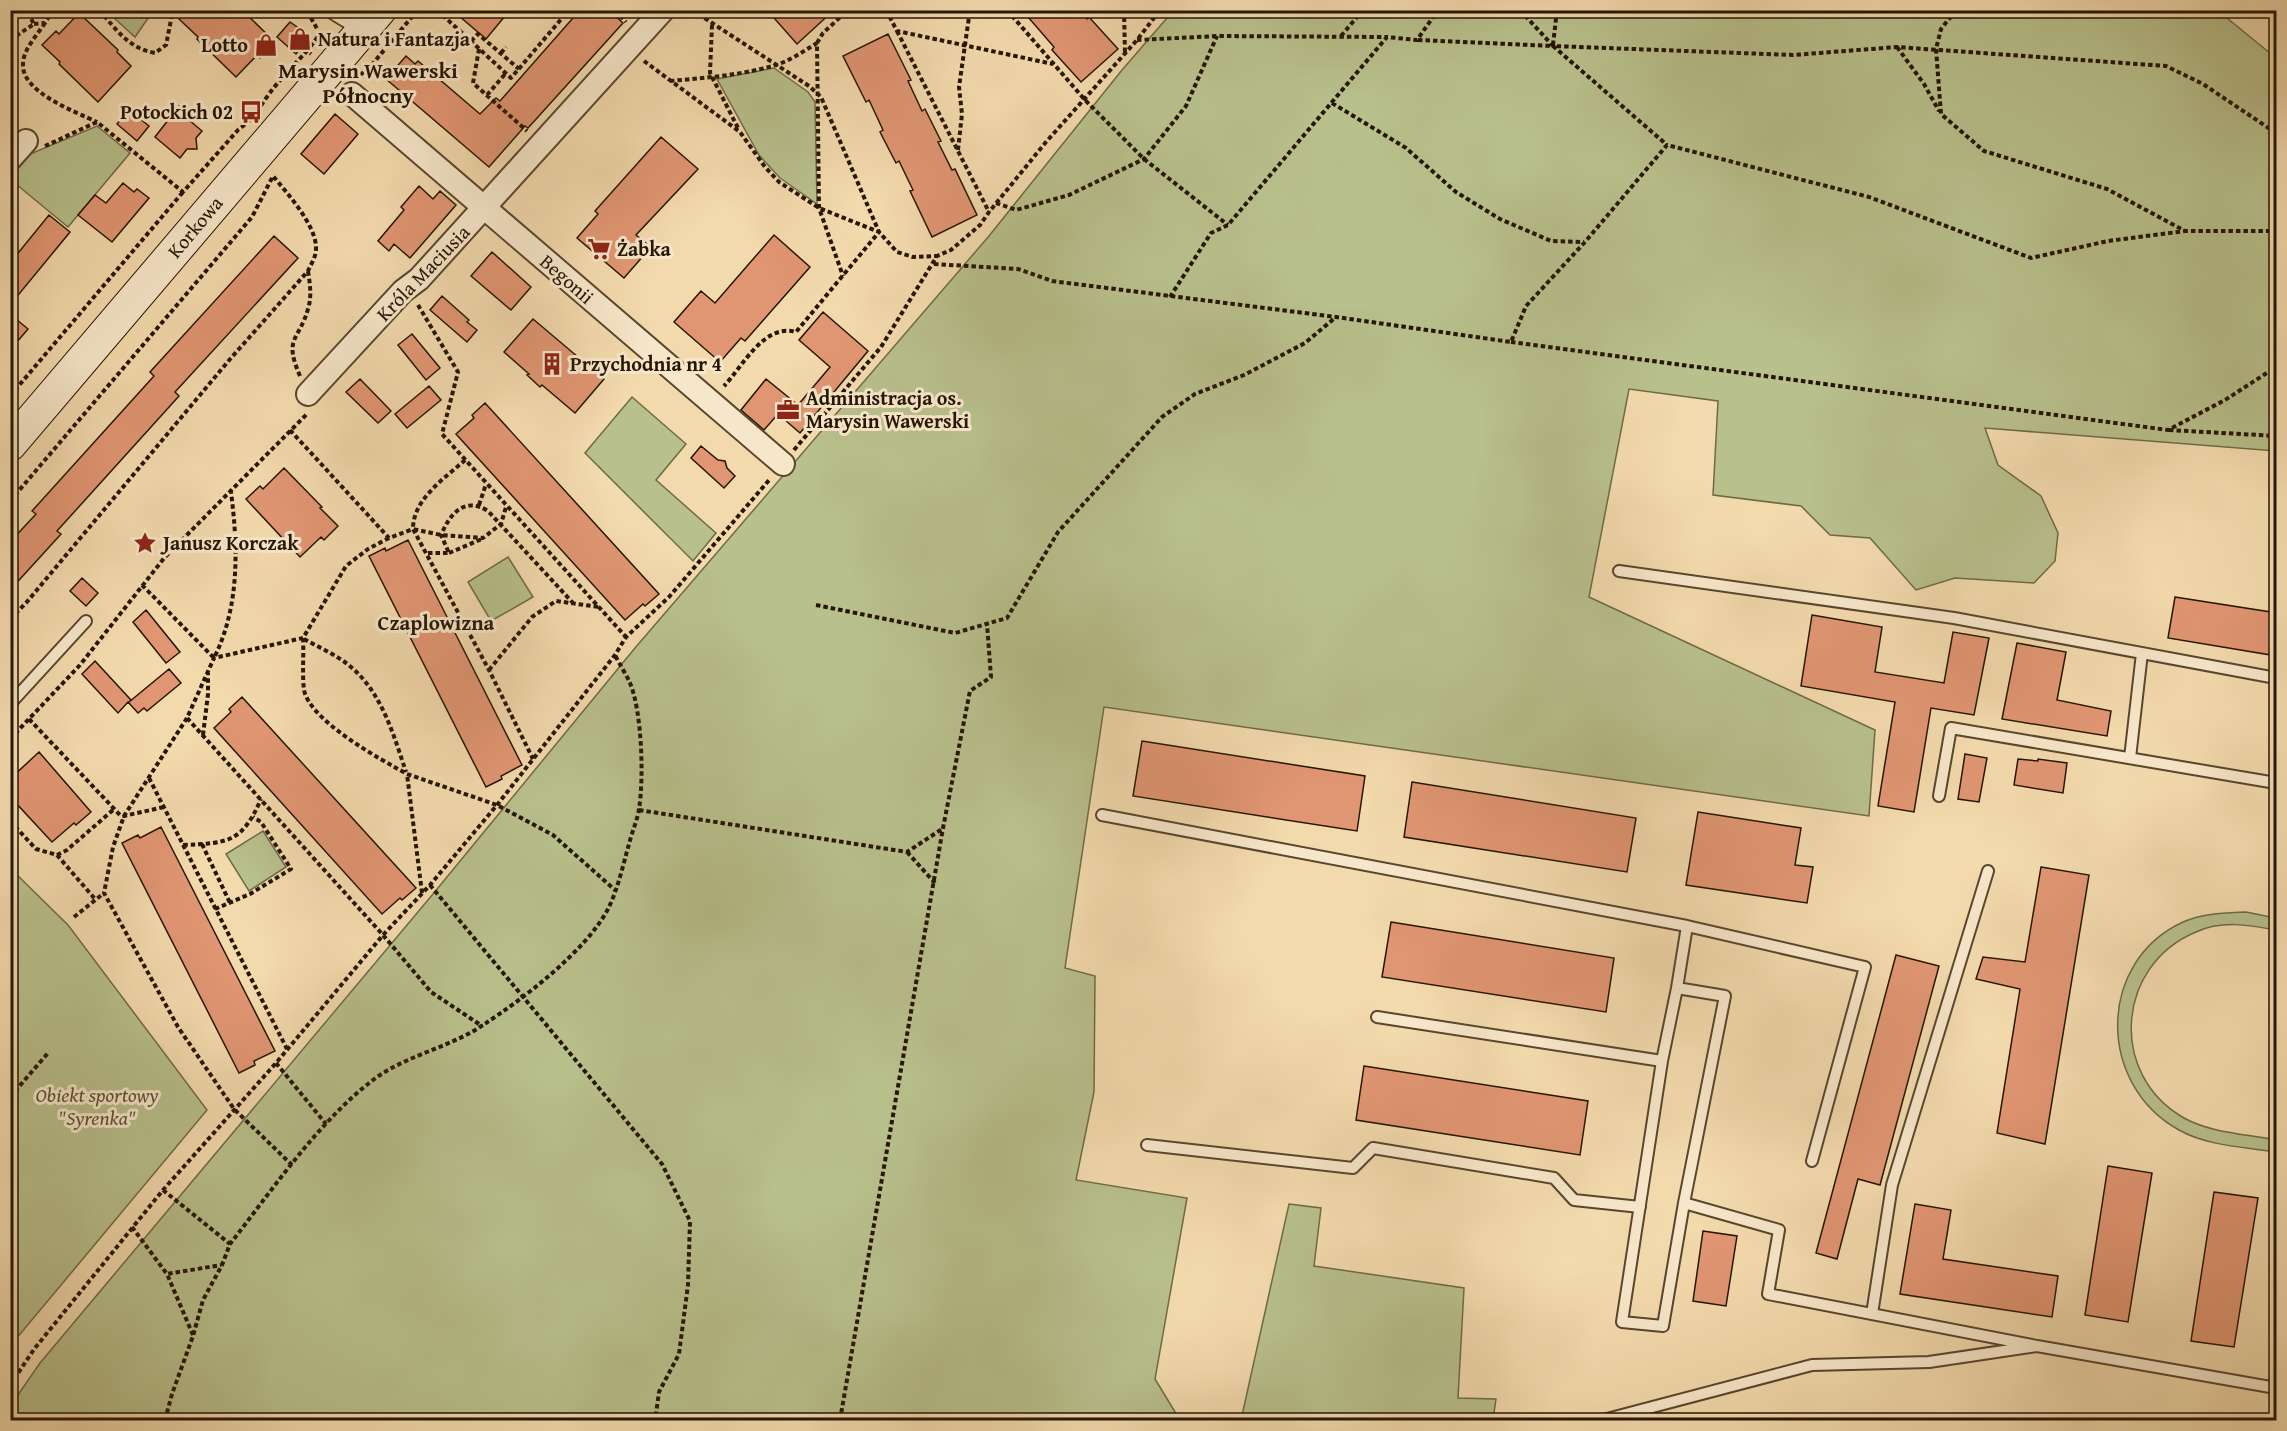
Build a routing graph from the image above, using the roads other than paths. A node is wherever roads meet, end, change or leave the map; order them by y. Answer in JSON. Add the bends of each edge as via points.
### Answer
{"nodes":[{"id":1,"x":338,"y":10,"type":"edge"},
{"id":2,"x":653,"y":14,"type":"edge"},
{"id":3,"x":373,"y":19,"type":"edge"},
{"id":4,"x":337,"y":73,"type":"junction"},
{"id":5,"x":26,"y":141,"type":"road end"},
{"id":6,"x":10,"y":159,"type":"edge"},
{"id":7,"x":485,"y":208,"type":"junction"},
{"id":8,"x":308,"y":394,"type":"road end"},
{"id":9,"x":10,"y":445,"type":"edge"},
{"id":10,"x":783,"y":464,"type":"road end"},
{"id":11,"x":1619,"y":571,"type":"dead end"},
{"id":12,"x":86,"y":621,"type":"dead end"},
{"id":13,"x":2142,"y":653,"type":"junction"},
{"id":14,"x":2277,"y":678,"type":"edge"},
{"id":15,"x":10,"y":704,"type":"edge"},
{"id":16,"x":2130,"y":758,"type":"junction"},
{"id":17,"x":2277,"y":783,"type":"edge"},
{"id":18,"x":1939,"y":796,"type":"dead end"},
{"id":19,"x":1102,"y":815,"type":"dead end"},
{"id":20,"x":1988,"y":871,"type":"dead end"},
{"id":21,"x":1687,"y":926,"type":"junction"},
{"id":22,"x":1677,"y":988,"type":"junction"},
{"id":23,"x":1377,"y":1017,"type":"dead end"},
{"id":24,"x":1662,"y":1061,"type":"junction"},
{"id":25,"x":1147,"y":1145,"type":"dead end"},
{"id":26,"x":1812,"y":1161,"type":"dead end"},
{"id":27,"x":1684,"y":1203,"type":"junction"},
{"id":28,"x":1640,"y":1207,"type":"junction"},
{"id":29,"x":1872,"y":1314,"type":"junction"},
{"id":30,"x":2037,"y":1346,"type":"junction"},
{"id":31,"x":2277,"y":1388,"type":"edge"},
{"id":32,"x":1604,"y":1420,"type":"edge"}],
"edges":[{"from":1,"to":3,"type":"street"},
{"from":2,"to":7,"type":"street","name":"Króla Maciusia"},
{"from":3,"to":4,"type":"street","name":"Korkowa"},
{"from":4,"to":7,"type":"street","name":"Begonii"},
{"from":4,"to":9,"type":"street","name":"Korkowa"},
{"from":5,"to":6,"type":"street"},
{"from":7,"to":8,"type":"street","name":"Króla Maciusia"},
{"from":7,"to":10,"type":"street","name":"Begonii"},
{"from":11,"to":13,"type":"lane","via":[[1954,618]]},
{"from":12,"to":15,"type":"lane"},
{"from":13,"to":14,"type":"lane"},
{"from":13,"to":16,"type":"lane"},
{"from":16,"to":17,"type":"lane"},
{"from":16,"to":18,"type":"lane","via":[[1951,728]]},
{"from":19,"to":21,"type":"lane"},
{"from":20,"to":29,"type":"lane","via":[[1892,1185]]},
{"from":21,"to":22,"type":"lane"},
{"from":21,"to":26,"type":"lane","via":[[1865,967]]},
{"from":22,"to":24,"type":"lane"},
{"from":22,"to":27,"type":"lane","via":[[1725,996]]},
{"from":23,"to":24,"type":"lane"},
{"from":24,"to":28,"type":"lane"},
{"from":25,"to":28,"type":"lane","via":[[1353,1168],[1373,1148],[1554,1178],[1574,1200]]},
{"from":27,"to":28,"type":"lane","via":[[1663,1326],[1622,1322]]},
{"from":27,"to":29,"type":"lane","via":[[1779,1230],[1768,1294]]},
{"from":29,"to":30,"type":"lane"},
{"from":30,"to":31,"type":"lane"},
{"from":30,"to":32,"type":"lane","via":[[1929,1362],[1812,1365]]}]}
